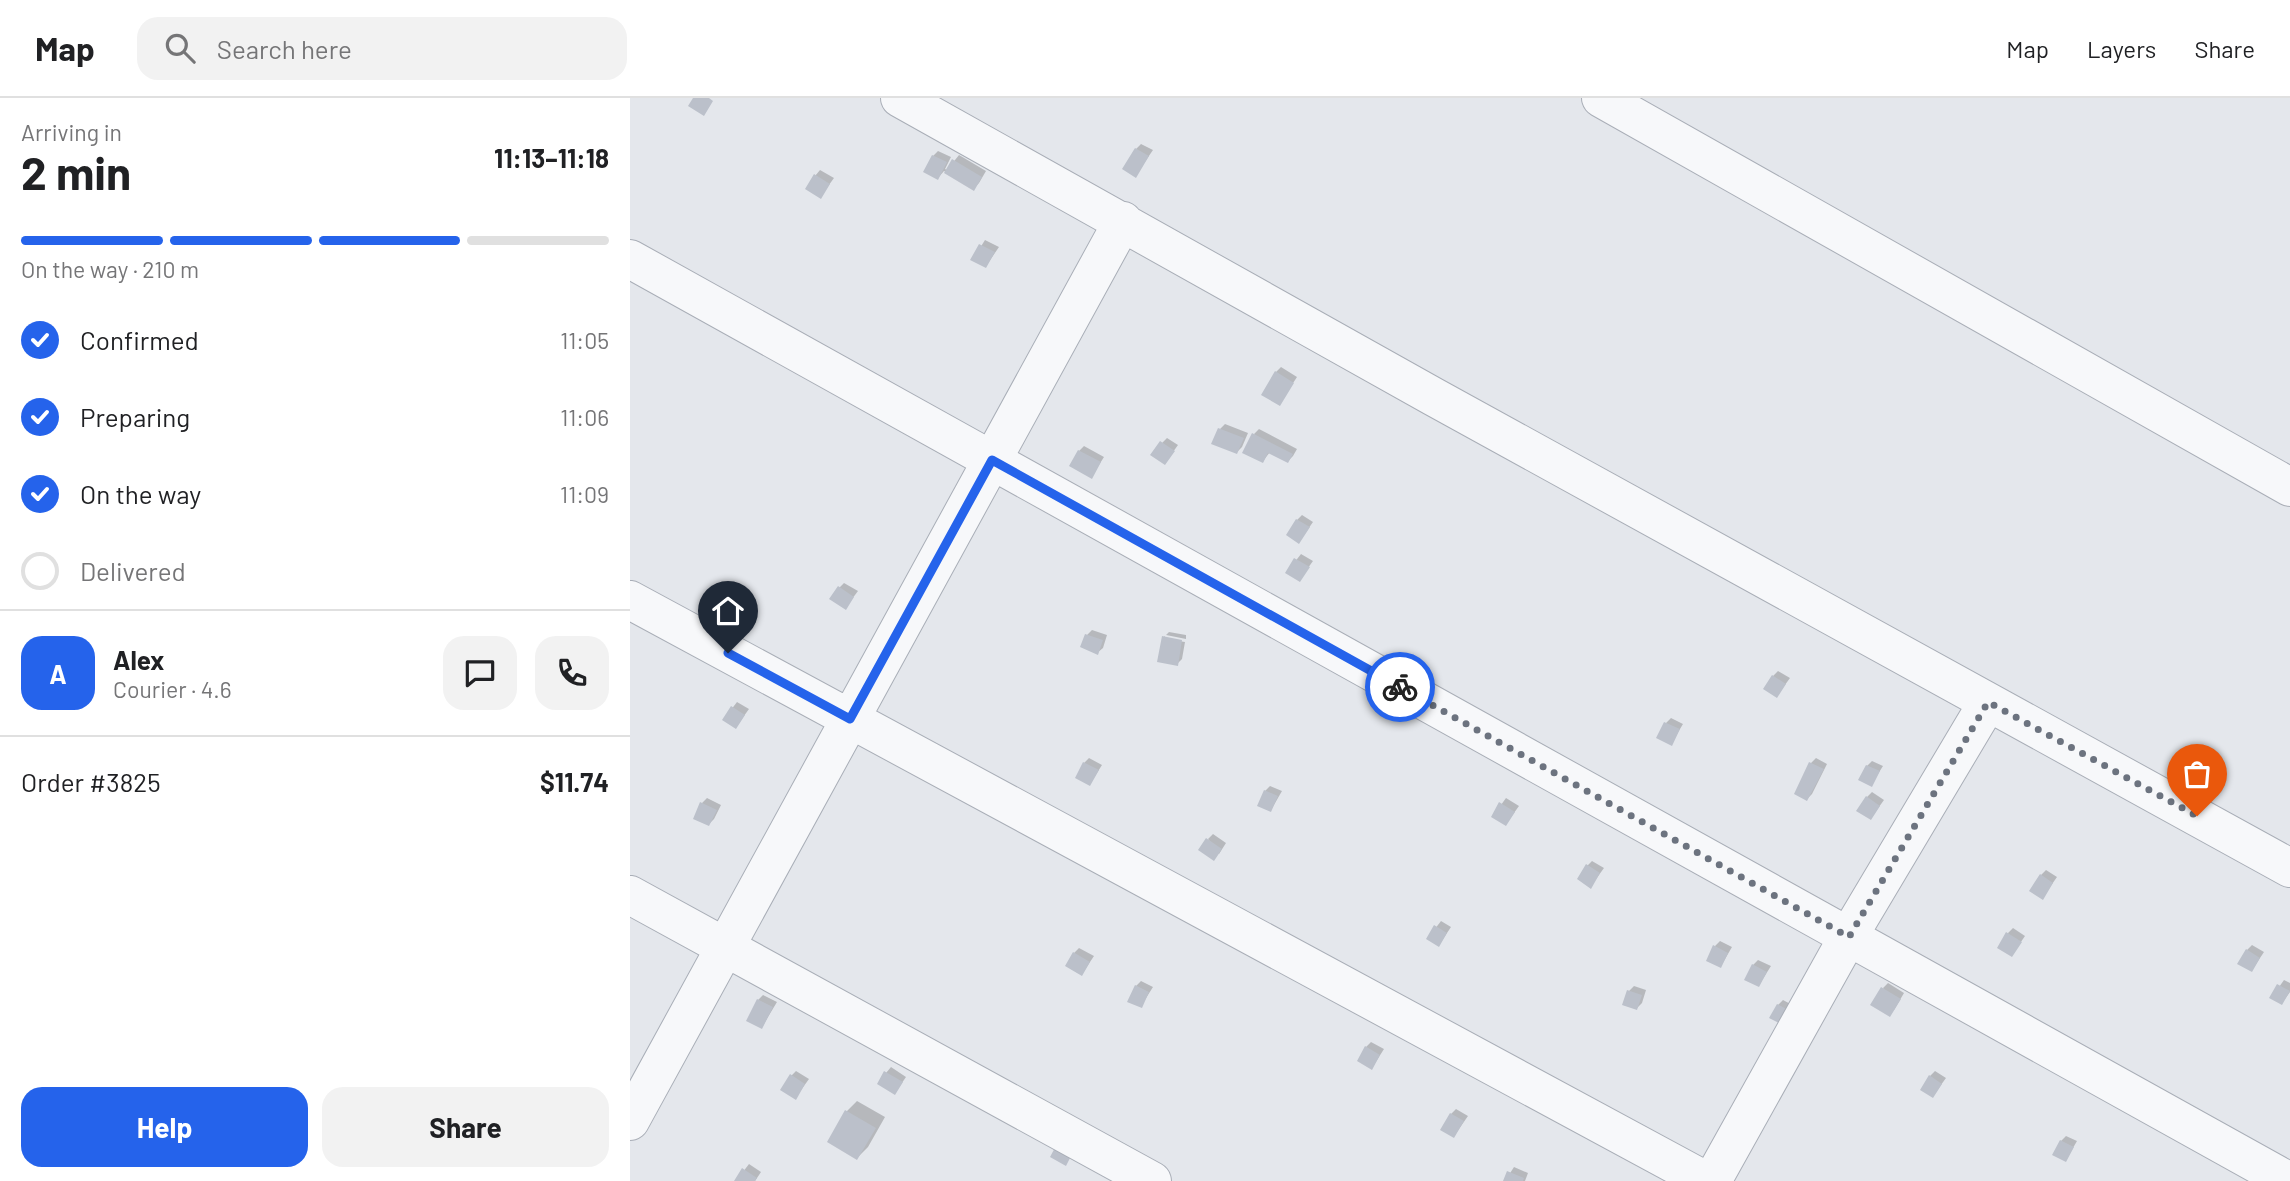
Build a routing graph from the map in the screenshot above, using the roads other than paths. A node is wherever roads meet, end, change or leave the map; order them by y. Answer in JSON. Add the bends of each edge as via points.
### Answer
{"nodes":[{"id":1,"x":900,"y":98,"type":"edge"},
{"id":2,"x":1601,"y":98,"type":"edge"},
{"id":3,"x":1123,"y":221,"type":"junction"},
{"id":4,"x":630,"y":259,"type":"edge"},
{"id":5,"x":992,"y":460,"type":"junction"},
{"id":6,"x":2290,"y":486,"type":"edge"},
{"id":7,"x":630,"y":600,"type":"edge"},
{"id":8,"x":1988,"y":702,"type":"junction"},
{"id":9,"x":850,"y":719,"type":"junction"},
{"id":10,"x":2290,"y":867,"type":"edge"},
{"id":11,"x":630,"y":895,"type":"edge"},
{"id":12,"x":1849,"y":937,"type":"junction"},
{"id":13,"x":725,"y":947,"type":"junction"},
{"id":14,"x":630,"y":1121,"type":"edge"},
{"id":15,"x":1152,"y":1181,"type":"edge"},
{"id":16,"x":1706,"y":1181,"type":"edge"},
{"id":17,"x":1713,"y":1181,"type":"edge"},
{"id":18,"x":2288,"y":1181,"type":"edge"}],
"edges":[{"from":1,"to":3,"type":"street"},
{"from":2,"to":6,"type":"street"},
{"from":3,"to":5,"type":"street"},
{"from":3,"to":8,"type":"street"},
{"from":4,"to":5,"type":"street"},
{"from":5,"to":9,"type":"street"},
{"from":5,"to":12,"type":"street"},
{"from":7,"to":9,"type":"street"},
{"from":8,"to":10,"type":"street"},
{"from":8,"to":12,"type":"street"},
{"from":9,"to":13,"type":"street"},
{"from":9,"to":16,"type":"street"},
{"from":11,"to":13,"type":"street"},
{"from":12,"to":17,"type":"street"},
{"from":12,"to":18,"type":"street"},
{"from":13,"to":14,"type":"street"},
{"from":13,"to":15,"type":"street"}]}
